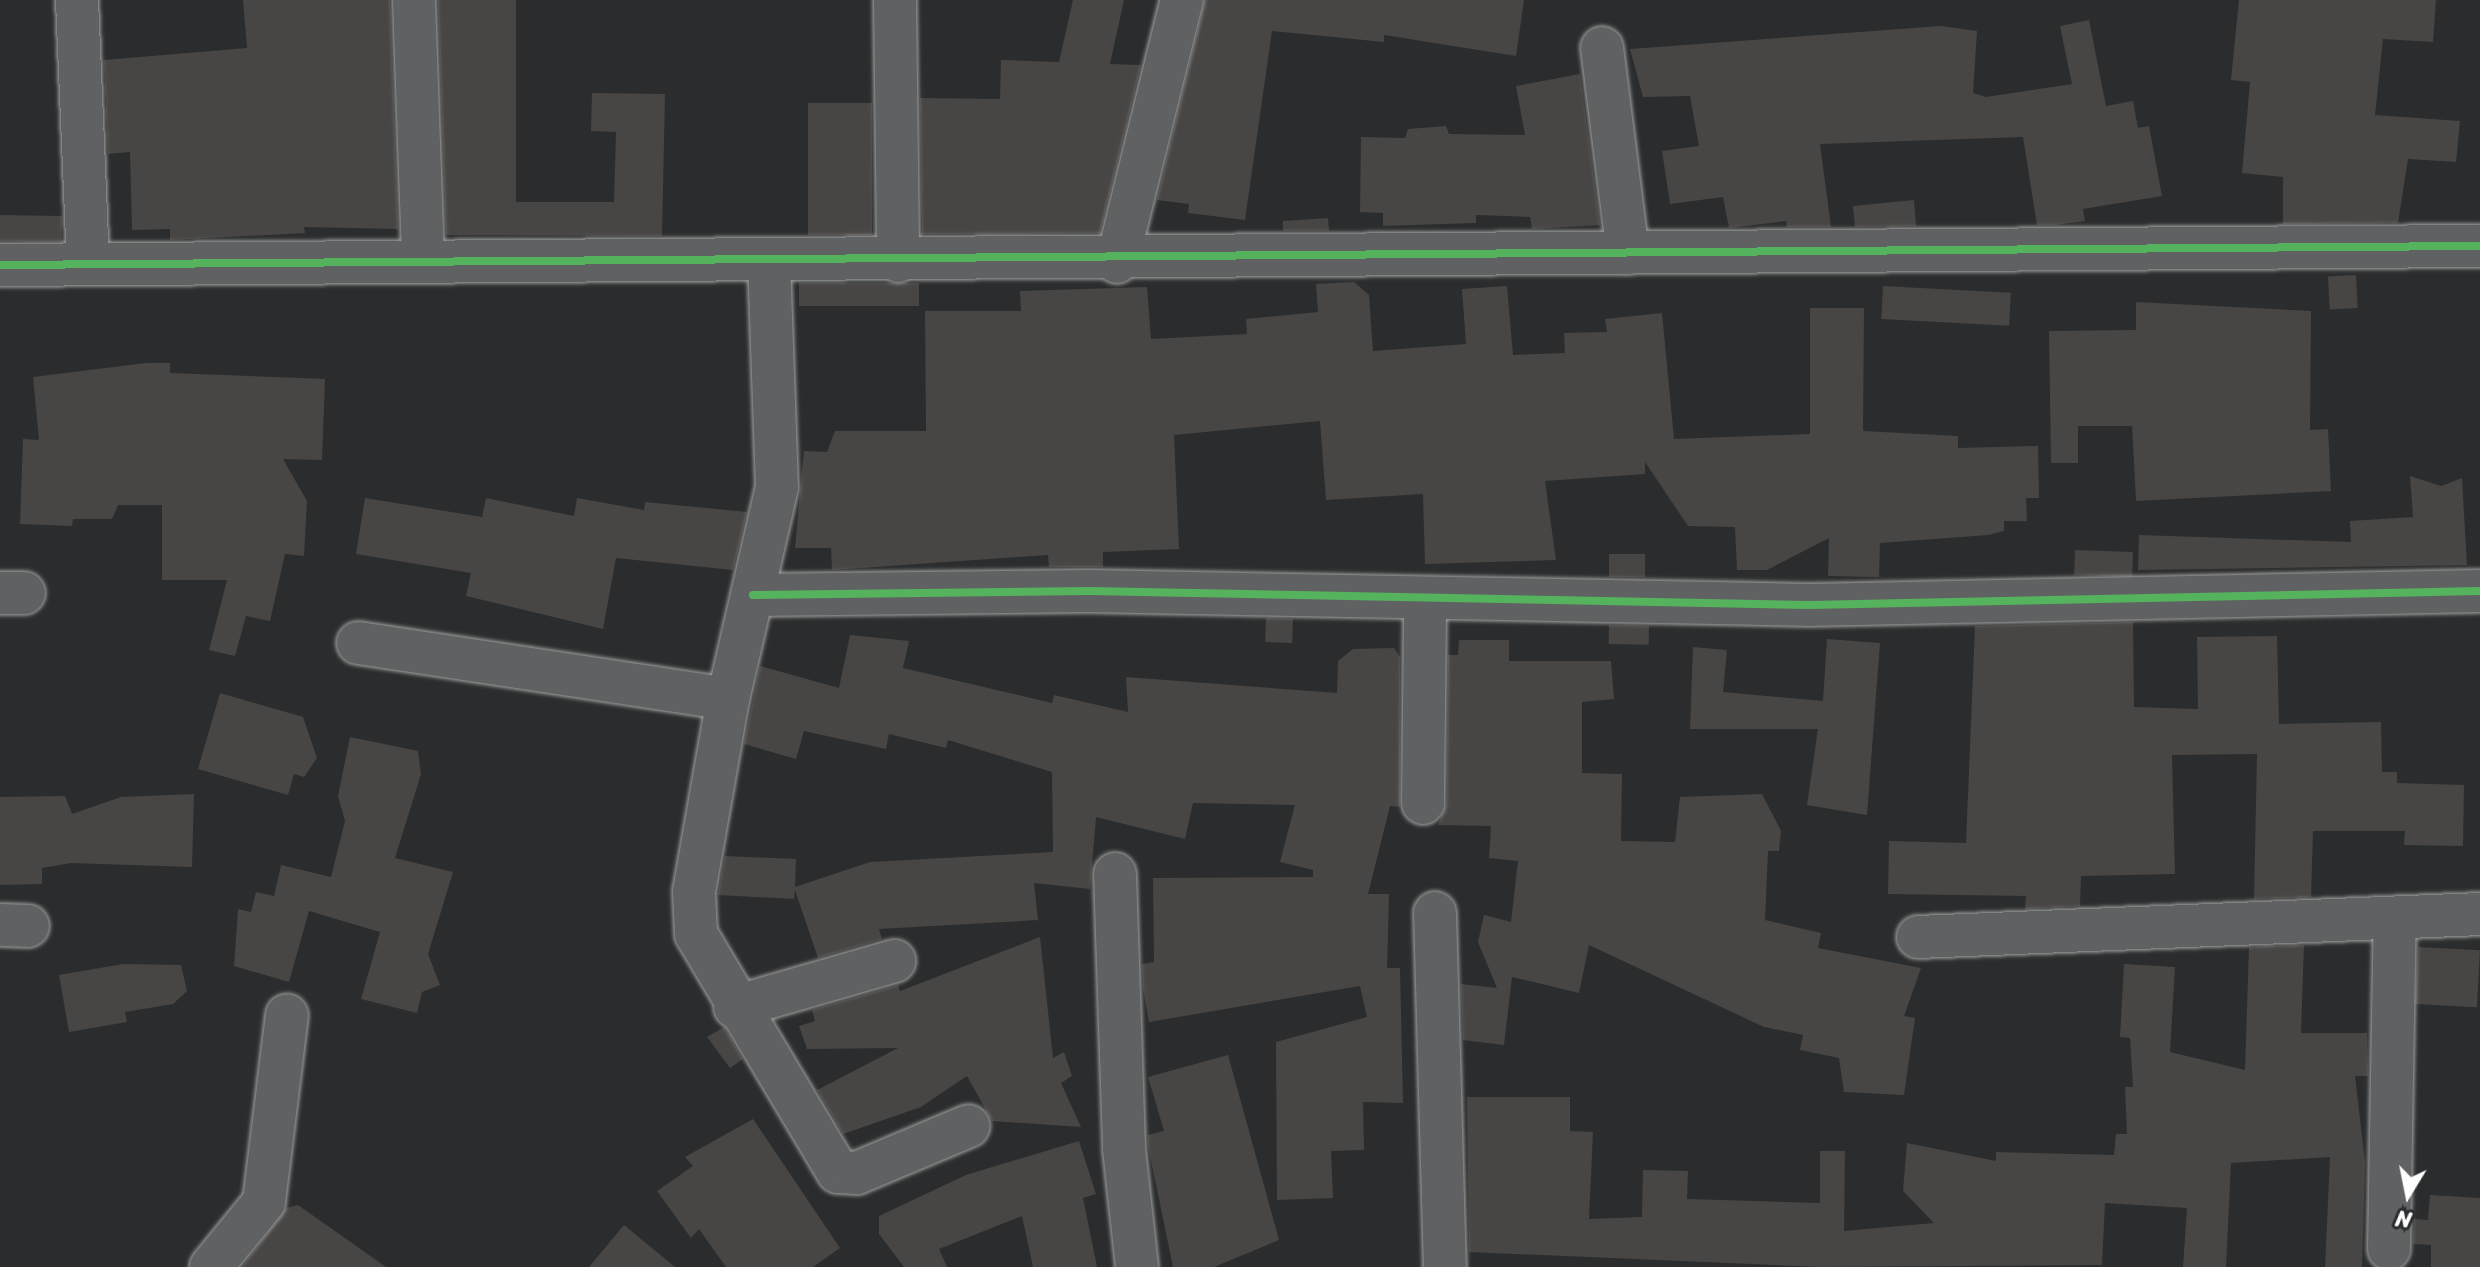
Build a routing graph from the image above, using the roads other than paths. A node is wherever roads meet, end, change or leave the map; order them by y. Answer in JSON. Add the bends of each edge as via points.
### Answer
{"nodes":[{"id":1,"x":77,"y":0,"type":"edge"},
{"id":2,"x":414,"y":0,"type":"edge"},
{"id":3,"x":895,"y":0,"type":"edge"},
{"id":4,"x":1182,"y":0,"type":"edge"},
{"id":5,"x":1602,"y":48,"type":"dead end"},
{"id":6,"x":2480,"y":246,"type":"edge"},
{"id":7,"x":1628,"y":253,"type":"junction"},
{"id":8,"x":423,"y":258,"type":"junction"},
{"id":9,"x":769,"y":260,"type":"junction"},
{"id":10,"x":898,"y":261,"type":"junction"},
{"id":11,"x":1117,"y":262,"type":"junction"},
{"id":12,"x":88,"y":264,"type":"junction"},
{"id":13,"x":0,"y":265,"type":"edge"},
{"id":14,"x":2480,"y":591,"type":"edge"},
{"id":15,"x":753,"y":595,"type":"junction"},
{"id":16,"x":1425,"y":598,"type":"junction"},
{"id":17,"x":358,"y":643,"type":"dead end"},
{"id":18,"x":728,"y":699,"type":"junction"},
{"id":19,"x":1423,"y":803,"type":"dead end"},
{"id":20,"x":1115,"y":874,"type":"dead end"},
{"id":21,"x":1435,"y":913,"type":"dead end"},
{"id":22,"x":2480,"y":914,"type":"edge"},
{"id":23,"x":2395,"y":918,"type":"junction"},
{"id":24,"x":1918,"y":937,"type":"dead end"},
{"id":25,"x":894,"y":961,"type":"dead end"},
{"id":26,"x":735,"y":1007,"type":"junction"},
{"id":27,"x":287,"y":1015,"type":"dead end"},
{"id":28,"x":969,"y":1126,"type":"dead end"},
{"id":29,"x":2389,"y":1249,"type":"dead end"},
{"id":30,"x":211,"y":1267,"type":"edge"},
{"id":31,"x":1137,"y":1267,"type":"edge"},
{"id":32,"x":1445,"y":1267,"type":"edge"}],
"edges":[{"from":1,"to":12,"type":"street"},
{"from":2,"to":8,"type":"street"},
{"from":3,"to":10,"type":"street"},
{"from":4,"to":11,"type":"street"},
{"from":5,"to":7,"type":"street"},
{"from":6,"to":7,"type":"street"},
{"from":7,"to":11,"type":"street"},
{"from":8,"to":9,"type":"street"},
{"from":8,"to":12,"type":"street"},
{"from":9,"to":10,"type":"street"},
{"from":9,"to":15,"type":"street","via":[[777,487]]},
{"from":10,"to":11,"type":"street"},
{"from":12,"to":13,"type":"street"},
{"from":14,"to":16,"type":"street","via":[[1809,605]]},
{"from":15,"to":16,"type":"street"},
{"from":15,"to":18,"type":"street"},
{"from":16,"to":19,"type":"street"},
{"from":17,"to":18,"type":"street"},
{"from":18,"to":26,"type":"street","via":[[692,911],[696,934]]},
{"from":20,"to":31,"type":"street","via":[[1124,1149]]},
{"from":21,"to":32,"type":"street"},
{"from":22,"to":23,"type":"street"},
{"from":23,"to":24,"type":"street"},
{"from":23,"to":29,"type":"street"},
{"from":25,"to":26,"type":"street"},
{"from":26,"to":28,"type":"street","via":[[838,1172],[857,1173]]},
{"from":27,"to":30,"type":"street","via":[[264,1202]]}]}
